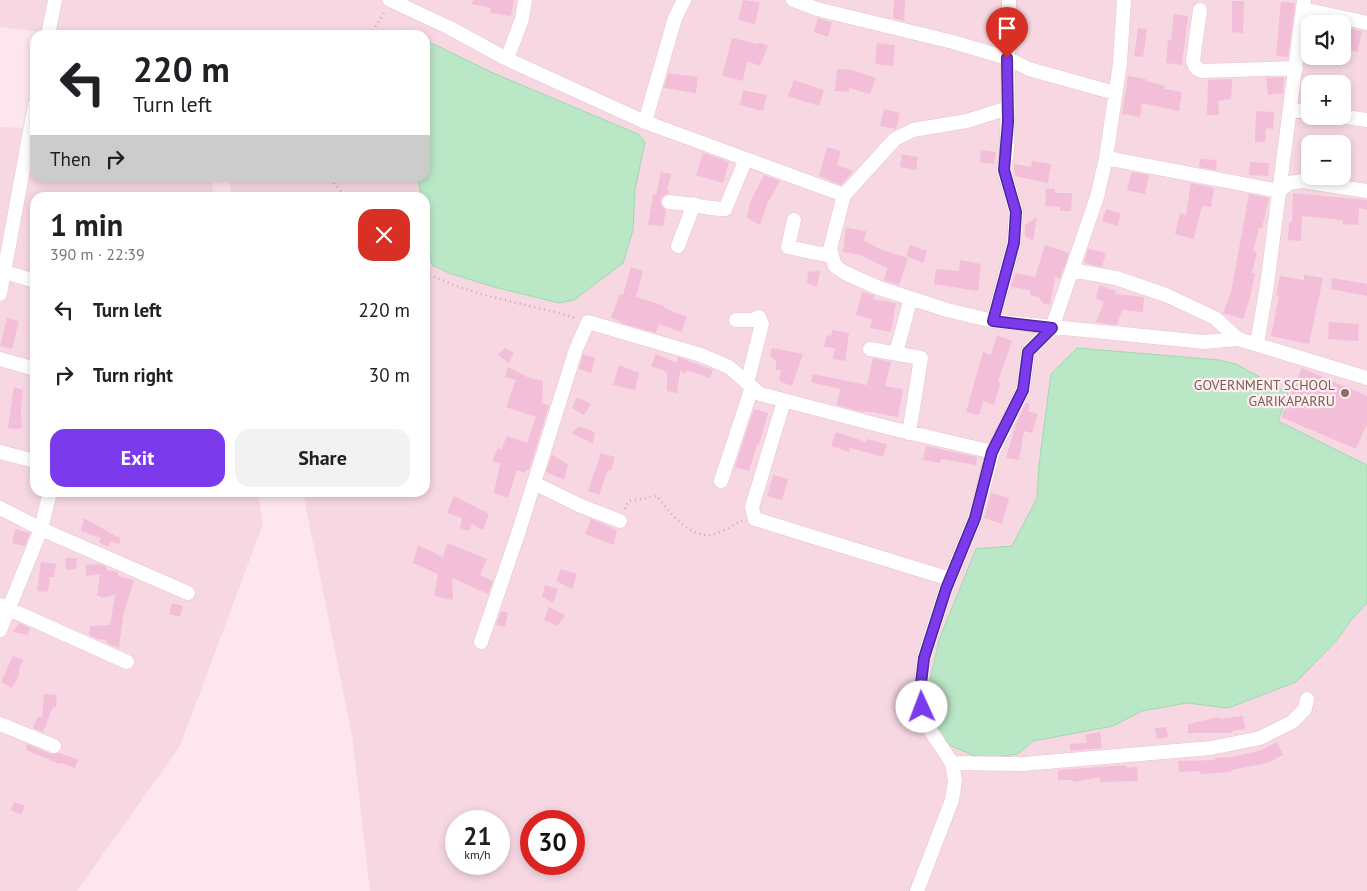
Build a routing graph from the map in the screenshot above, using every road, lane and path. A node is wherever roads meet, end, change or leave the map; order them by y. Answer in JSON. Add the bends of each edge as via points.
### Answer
{"nodes":[{"id":1,"x":55,"y":0,"type":"edge"},
{"id":2,"x":391,"y":0,"type":"edge"},
{"id":3,"x":525,"y":0,"type":"edge"},
{"id":4,"x":684,"y":0,"type":"edge"},
{"id":5,"x":792,"y":0,"type":"edge"},
{"id":6,"x":1009,"y":0,"type":"edge"},
{"id":7,"x":1124,"y":0,"type":"edge"},
{"id":8,"x":1303,"y":4,"type":"edge"},
{"id":9,"x":1200,"y":10,"type":"dead end"},
{"id":10,"x":1367,"y":23,"type":"edge"},
{"id":11,"x":49,"y":30,"type":"edge"},
{"id":12,"x":373,"y":30,"type":"edge"},
{"id":13,"x":1007,"y":58,"type":"junction"},
{"id":14,"x":507,"y":59,"type":"junction"},
{"id":15,"x":1296,"y":68,"type":"junction"},
{"id":16,"x":1115,"y":94,"type":"junction"},
{"id":17,"x":1008,"y":108,"type":"junction"},
{"id":18,"x":1291,"y":110,"type":"junction"},
{"id":19,"x":1301,"y":111,"type":"edge"},
{"id":20,"x":1351,"y":118,"type":"edge"},
{"id":21,"x":1367,"y":120,"type":"edge"},
{"id":22,"x":645,"y":122,"type":"junction"},
{"id":23,"x":30,"y":132,"type":"edge"},
{"id":24,"x":1106,"y":158,"type":"junction"},
{"id":25,"x":746,"y":159,"type":"junction"},
{"id":26,"x":334,"y":182,"type":"edge"},
{"id":27,"x":1279,"y":191,"type":"junction"},
{"id":28,"x":1367,"y":191,"type":"edge"},
{"id":29,"x":342,"y":192,"type":"edge"},
{"id":30,"x":844,"y":195,"type":"junction"},
{"id":31,"x":669,"y":202,"type":"dead end"},
{"id":32,"x":694,"y":204,"type":"junction"},
{"id":33,"x":794,"y":220,"type":"dead end"},
{"id":34,"x":678,"y":246,"type":"dead end"},
{"id":35,"x":831,"y":256,"type":"junction"},
{"id":36,"x":1072,"y":270,"type":"junction"},
{"id":37,"x":5,"y":272,"type":"junction"},
{"id":38,"x":430,"y":274,"type":"edge"},
{"id":39,"x":30,"y":279,"type":"edge"},
{"id":40,"x":0,"y":294,"type":"edge"},
{"id":41,"x":911,"y":298,"type":"junction"},
{"id":42,"x":736,"y":320,"type":"dead end"},
{"id":43,"x":993,"y":321,"type":"junction"},
{"id":44,"x":588,"y":322,"type":"junction"},
{"id":45,"x":1052,"y":328,"type":"junction"},
{"id":46,"x":1238,"y":339,"type":"junction"},
{"id":47,"x":1257,"y":344,"type":"junction"},
{"id":48,"x":870,"y":349,"type":"dead end"},
{"id":49,"x":896,"y":353,"type":"junction"},
{"id":50,"x":0,"y":358,"type":"edge"},
{"id":51,"x":30,"y":367,"type":"edge"},
{"id":52,"x":1367,"y":378,"type":"edge"},
{"id":53,"x":750,"y":385,"type":"junction"},
{"id":54,"x":784,"y":401,"type":"junction"},
{"id":55,"x":910,"y":433,"type":"junction"},
{"id":56,"x":0,"y":452,"type":"edge"},
{"id":57,"x":992,"y":452,"type":"junction"},
{"id":58,"x":30,"y":461,"type":"edge"},
{"id":59,"x":721,"y":481,"type":"dead end"},
{"id":60,"x":534,"y":483,"type":"junction"},
{"id":61,"x":49,"y":497,"type":"edge"},
{"id":62,"x":0,"y":508,"type":"edge"},
{"id":63,"x":753,"y":514,"type":"junction"},
{"id":64,"x":620,"y":521,"type":"joint"},
{"id":65,"x":41,"y":529,"type":"junction"},
{"id":66,"x":950,"y":579,"type":"junction"},
{"id":67,"x":188,"y":593,"type":"dead end"},
{"id":68,"x":5,"y":607,"type":"edge"},
{"id":69,"x":0,"y":630,"type":"edge"},
{"id":70,"x":481,"y":642,"type":"dead end"},
{"id":71,"x":128,"y":662,"type":"dead end"},
{"id":72,"x":1306,"y":699,"type":"dead end"},
{"id":73,"x":0,"y":724,"type":"edge"},
{"id":74,"x":54,"y":746,"type":"dead end"},
{"id":75,"x":952,"y":763,"type":"junction"},
{"id":76,"x":917,"y":891,"type":"edge"}],
"edges":[{"from":1,"to":11,"type":"street"},
{"from":2,"to":12,"type":"path"},
{"from":2,"to":14,"type":"street"},
{"from":3,"to":14,"type":"street","via":[[522,19]]},
{"from":4,"to":22,"type":"street","via":[[675,18]]},
{"from":5,"to":13,"type":"street"},
{"from":6,"to":13,"type":"street"},
{"from":7,"to":16,"type":"street"},
{"from":8,"to":10,"type":"street"},
{"from":8,"to":15,"type":"street"},
{"from":9,"to":15,"type":"street","via":[[1193,61],[1196,68],[1202,71]]},
{"from":13,"to":16,"type":"street","via":[[1029,69]]},
{"from":13,"to":17,"type":"street"},
{"from":14,"to":22,"type":"street"},
{"from":15,"to":18,"type":"street"},
{"from":16,"to":24,"type":"street"},
{"from":17,"to":30,"type":"street","via":[[967,121],[912,130],[895,138]]},
{"from":17,"to":43,"type":"street","via":[[1004,170],[1016,212],[1014,243]]},
{"from":18,"to":19,"type":"street"},
{"from":18,"to":27,"type":"street"},
{"from":20,"to":21,"type":"street"},
{"from":22,"to":25,"type":"street"},
{"from":23,"to":37,"type":"street"},
{"from":24,"to":27,"type":"street"},
{"from":24,"to":36,"type":"street"},
{"from":25,"to":30,"type":"street"},
{"from":25,"to":32,"type":"street","via":[[725,209]]},
{"from":26,"to":29,"type":"path"},
{"from":27,"to":28,"type":"street","via":[[1289,183],[1302,181]]},
{"from":27,"to":47,"type":"street"},
{"from":30,"to":35,"type":"street"},
{"from":31,"to":32,"type":"street"},
{"from":32,"to":34,"type":"street"},
{"from":33,"to":35,"type":"street","via":[[788,247]]},
{"from":35,"to":41,"type":"street","via":[[835,266],[845,273]]},
{"from":36,"to":45,"type":"street"},
{"from":36,"to":46,"type":"street","via":[[1116,278],[1166,295],[1216,318]]},
{"from":37,"to":39,"type":"street"},
{"from":37,"to":40,"type":"street"},
{"from":38,"to":44,"type":"path","via":[[479,295]]},
{"from":41,"to":43,"type":"street"},
{"from":41,"to":49,"type":"street"},
{"from":42,"to":53,"type":"street","via":[[759,317],[762,324]]},
{"from":43,"to":45,"type":"street"},
{"from":44,"to":53,"type":"street","via":[[701,355],[730,367]]},
{"from":44,"to":60,"type":"street"},
{"from":45,"to":46,"type":"street","via":[[1204,342]]},
{"from":45,"to":57,"type":"street","via":[[1028,352],[1023,390]]},
{"from":46,"to":47,"type":"street"},
{"from":47,"to":52,"type":"street"},
{"from":48,"to":49,"type":"street"},
{"from":49,"to":55,"type":"street","via":[[921,358]]},
{"from":50,"to":51,"type":"street"},
{"from":53,"to":54,"type":"street","via":[[760,394]]},
{"from":53,"to":59,"type":"street"},
{"from":54,"to":55,"type":"street"},
{"from":54,"to":63,"type":"street","via":[[752,507]]},
{"from":55,"to":57,"type":"street"},
{"from":56,"to":58,"type":"street"},
{"from":57,"to":66,"type":"street","via":[[975,518]]},
{"from":60,"to":64,"type":"street"},
{"from":60,"to":70,"type":"street"},
{"from":61,"to":65,"type":"street"},
{"from":62,"to":65,"type":"street"},
{"from":63,"to":64,"type":"path","via":[[710,535],[693,531],[657,496],[629,501]]},
{"from":63,"to":66,"type":"street","via":[[755,519]]},
{"from":65,"to":67,"type":"street"},
{"from":65,"to":68,"type":"street"},
{"from":66,"to":75,"type":"street","via":[[924,658],[920,692],[924,721]]},
{"from":68,"to":69,"type":"street"},
{"from":68,"to":71,"type":"street"},
{"from":72,"to":75,"type":"street","via":[[1305,709],[1292,722],[1260,738],[1211,748],[1022,764]]},
{"from":73,"to":74,"type":"street"},
{"from":75,"to":76,"type":"street","via":[[955,782],[952,800]]}]}
